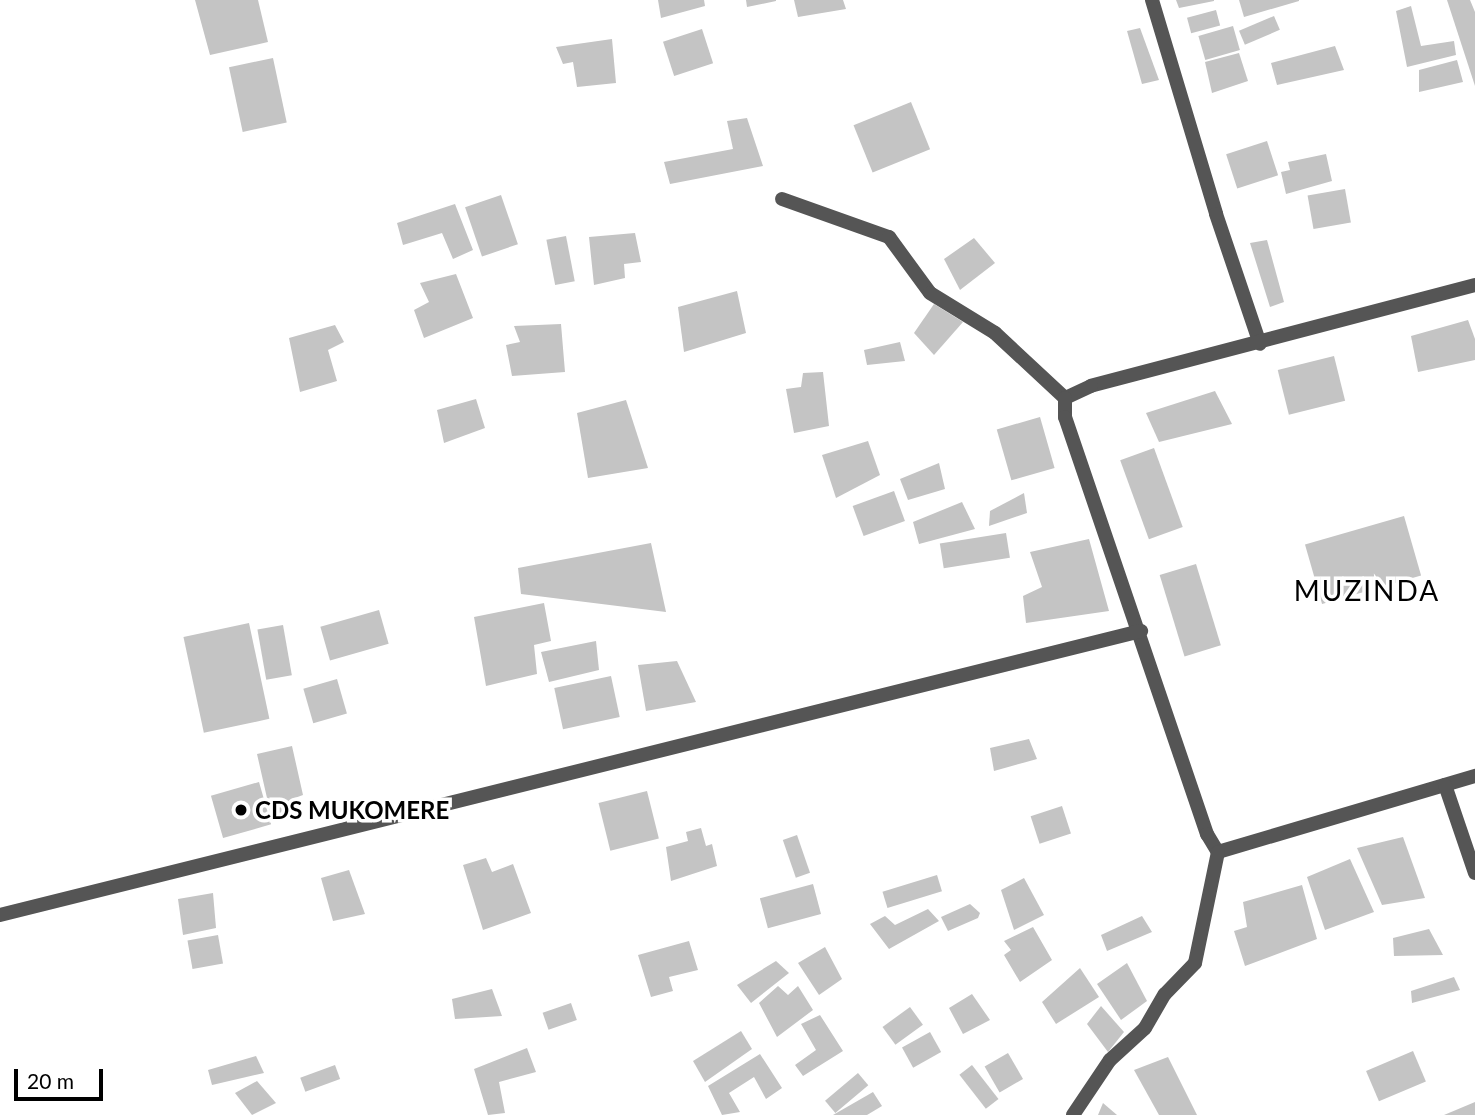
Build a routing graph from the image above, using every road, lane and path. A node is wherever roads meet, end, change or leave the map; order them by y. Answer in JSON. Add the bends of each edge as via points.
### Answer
{"nodes":[{"id":1,"x":1152,"y":0,"type":"edge"},
{"id":2,"x":782,"y":199,"type":"dead end"},
{"id":3,"x":1475,"y":285,"type":"edge"},
{"id":4,"x":1260,"y":344,"type":"junction"},
{"id":5,"x":1065,"y":398,"type":"junction"},
{"id":6,"x":1142,"y":631,"type":"junction"},
{"id":7,"x":1475,"y":776,"type":"edge"},
{"id":8,"x":1445,"y":785,"type":"junction"},
{"id":9,"x":1218,"y":852,"type":"junction"},
{"id":10,"x":1475,"y":873,"type":"edge"},
{"id":11,"x":0,"y":915,"type":"edge"},
{"id":12,"x":1073,"y":1115,"type":"edge"}],
"edges":[{"from":1,"to":4,"type":"street"},
{"from":2,"to":5,"type":"street","via":[[889,237],[929,293],[995,333]]},
{"from":3,"to":4,"type":"street"},
{"from":4,"to":5,"type":"street","via":[[1091,386]]},
{"from":5,"to":6,"type":"street","via":[[1065,417]]},
{"from":6,"to":9,"type":"street","via":[[1207,835]]},
{"from":6,"to":11,"type":"street"},
{"from":7,"to":8,"type":"street"},
{"from":8,"to":9,"type":"street"},
{"from":8,"to":10,"type":"street"},
{"from":9,"to":12,"type":"street","via":[[1195,963],[1165,994],[1145,1028],[1110,1060]]}]}
